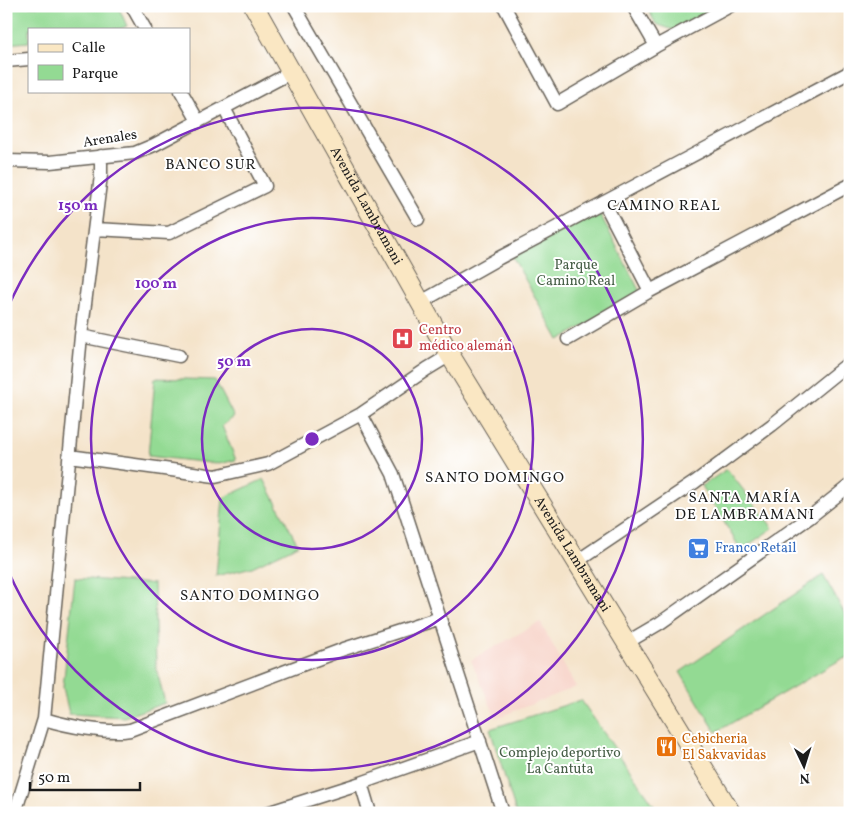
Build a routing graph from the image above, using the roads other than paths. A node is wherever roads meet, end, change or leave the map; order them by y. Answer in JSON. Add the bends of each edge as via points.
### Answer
{"nodes":[{"id":1,"x":132,"y":6,"type":"edge"},
{"id":2,"x":254,"y":6,"type":"edge"},
{"id":3,"x":294,"y":6,"type":"edge"},
{"id":4,"x":504,"y":6,"type":"edge"},
{"id":5,"x":634,"y":6,"type":"edge"},
{"id":6,"x":728,"y":7,"type":"edge"},
{"id":7,"x":144,"y":28,"type":"edge"},
{"id":8,"x":656,"y":46,"type":"junction"},
{"id":9,"x":28,"y":59,"type":"edge"},
{"id":10,"x":6,"y":61,"type":"edge"},
{"id":11,"x":850,"y":72,"type":"edge"},
{"id":12,"x":290,"y":73,"type":"junction"},
{"id":13,"x":182,"y":92,"type":"edge"},
{"id":14,"x":224,"y":108,"type":"junction"},
{"id":15,"x":198,"y":121,"type":"junction"},
{"id":16,"x":101,"y":156,"type":"junction"},
{"id":17,"x":6,"y":161,"type":"edge"},
{"id":18,"x":850,"y":185,"type":"edge"},
{"id":19,"x":604,"y":202,"type":"junction"},
{"id":20,"x":418,"y":219,"type":"dead end"},
{"id":21,"x":95,"y":229,"type":"junction"},
{"id":22,"x":650,"y":291,"type":"junction"},
{"id":23,"x":421,"y":302,"type":"junction"},
{"id":24,"x":81,"y":336,"type":"junction"},
{"id":25,"x":568,"y":339,"type":"dead end"},
{"id":26,"x":179,"y":356,"type":"dead end"},
{"id":27,"x":450,"y":356,"type":"junction"},
{"id":28,"x":850,"y":362,"type":"edge"},
{"id":29,"x":361,"y":414,"type":"junction"},
{"id":30,"x":69,"y":456,"type":"junction"},
{"id":31,"x":850,"y":485,"type":"edge"},
{"id":32,"x":576,"y":562,"type":"junction"},
{"id":33,"x":440,"y":618,"type":"junction"},
{"id":34,"x":626,"y":643,"type":"junction"},
{"id":35,"x":44,"y":719,"type":"junction"},
{"id":36,"x":480,"y":741,"type":"junction"},
{"id":37,"x":361,"y":783,"type":"junction"},
{"id":38,"x":15,"y":813,"type":"edge"},
{"id":39,"x":268,"y":813,"type":"edge"},
{"id":40,"x":370,"y":813,"type":"edge"},
{"id":41,"x":503,"y":813,"type":"edge"},
{"id":42,"x":731,"y":813,"type":"edge"}],
"edges":[{"from":1,"to":7,"type":"street"},
{"from":2,"to":12,"type":"main road","name":"Avenida Lambramani"},
{"from":3,"to":20,"type":"street"},
{"from":4,"to":8,"type":"street","via":[[557,104]]},
{"from":5,"to":8,"type":"street"},
{"from":6,"to":8,"type":"street"},
{"from":9,"to":10,"type":"street"},
{"from":11,"to":19,"type":"street"},
{"from":12,"to":14,"type":"street","name":"Arenales"},
{"from":12,"to":23,"type":"main road","name":"Avenida Lambramani"},
{"from":13,"to":15,"type":"street"},
{"from":14,"to":15,"type":"street","name":"Arenales"},
{"from":14,"to":21,"type":"street","via":[[265,186],[169,233]]},
{"from":15,"to":16,"type":"street","name":"Arenales","via":[[135,153]]},
{"from":16,"to":17,"type":"street","name":"Arenales","via":[[50,162]]},
{"from":16,"to":21,"type":"street","via":[[102,175]]},
{"from":18,"to":22,"type":"street"},
{"from":19,"to":22,"type":"street"},
{"from":19,"to":23,"type":"street"},
{"from":21,"to":24,"type":"street"},
{"from":22,"to":25,"type":"street"},
{"from":23,"to":27,"type":"main road","name":"Avenida Lambramani"},
{"from":24,"to":26,"type":"street"},
{"from":24,"to":30,"type":"street"},
{"from":27,"to":29,"type":"street"},
{"from":27,"to":32,"type":"main road","name":"Avenida Lambramani"},
{"from":28,"to":32,"type":"street","via":[[695,482]]},
{"from":29,"to":30,"type":"street","via":[[268,464],[215,476]]},
{"from":29,"to":33,"type":"street","via":[[393,474]]},
{"from":30,"to":35,"type":"street"},
{"from":31,"to":34,"type":"street","via":[[660,623]]},
{"from":32,"to":34,"type":"main road","name":"Avenida Lambramani"},
{"from":33,"to":35,"type":"street","via":[[344,649],[130,730],[120,732],[58,724]]},
{"from":33,"to":36,"type":"street"},
{"from":34,"to":42,"type":"main road","name":"Avenida Lambramani"},
{"from":35,"to":38,"type":"street"},
{"from":36,"to":37,"type":"street"},
{"from":36,"to":41,"type":"street"},
{"from":37,"to":39,"type":"street"},
{"from":37,"to":40,"type":"street"}]}
